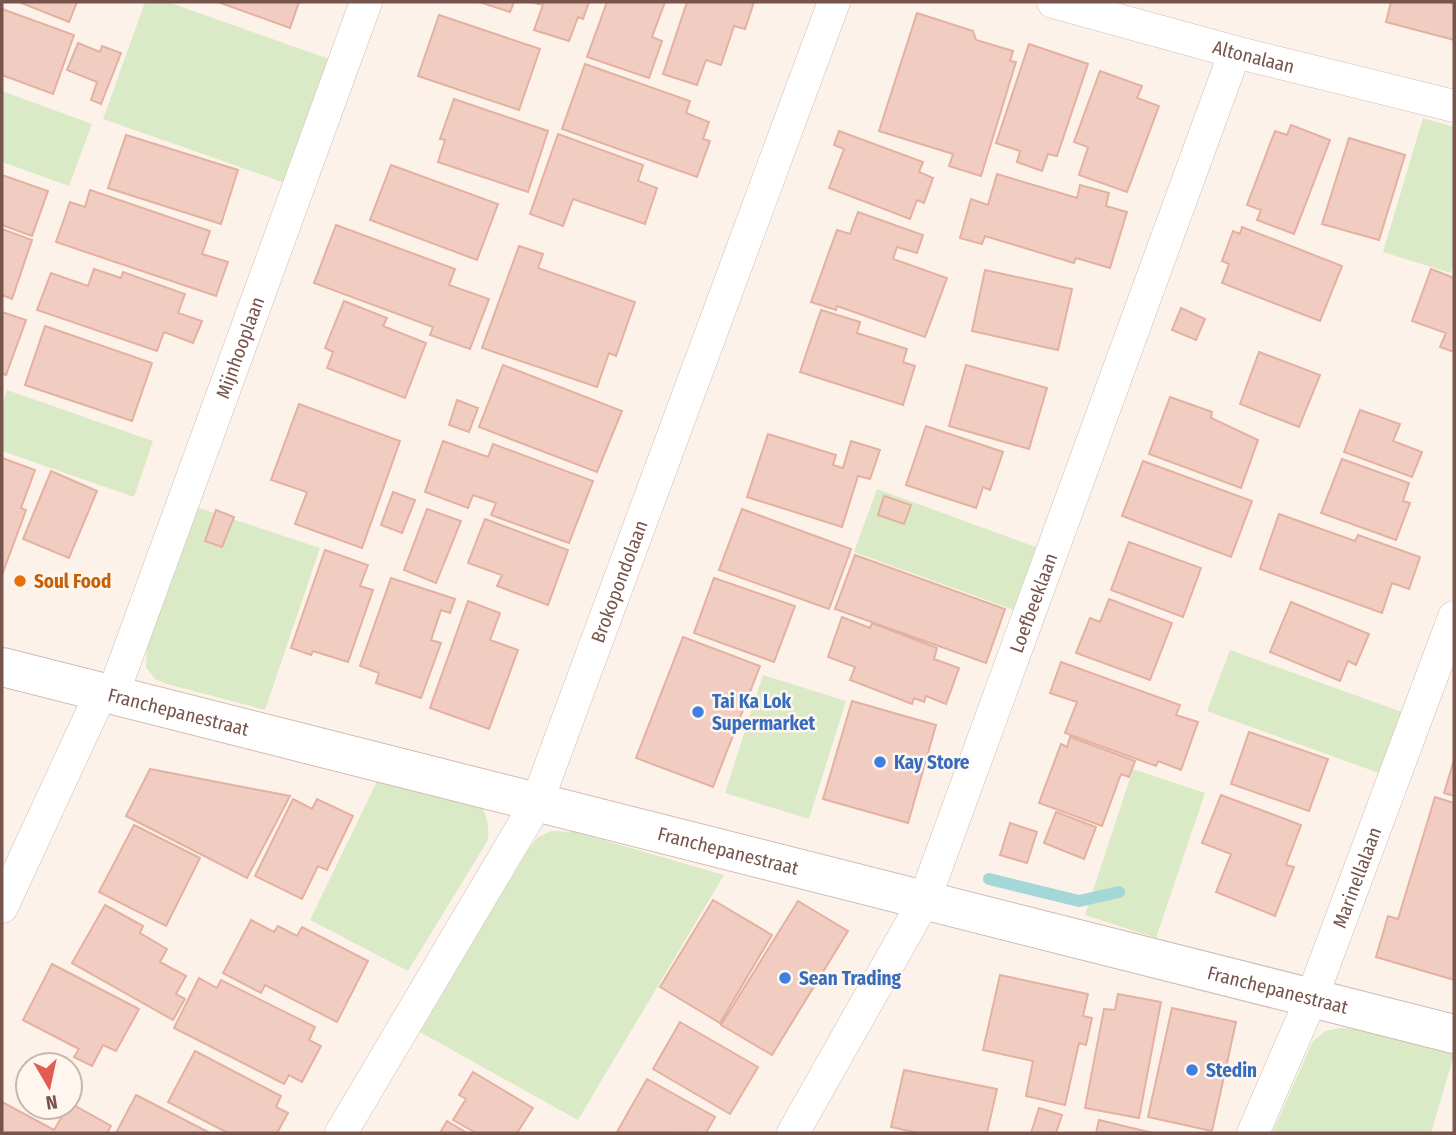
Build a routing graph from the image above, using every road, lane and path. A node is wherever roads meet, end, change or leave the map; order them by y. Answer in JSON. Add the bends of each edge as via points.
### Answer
{"nodes":[{"id":1,"x":366,"y":2,"type":"edge"},
{"id":2,"x":834,"y":2,"type":"edge"},
{"id":3,"x":1053,"y":2,"type":"edge"},
{"id":4,"x":1235,"y":52,"type":"junction"},
{"id":5,"x":1454,"y":106,"type":"edge"},
{"id":6,"x":1454,"y":617,"type":"edge"},
{"id":7,"x":2,"y":667,"type":"edge"},
{"id":8,"x":107,"y":692,"type":"junction"},
{"id":9,"x":537,"y":802,"type":"junction"},
{"id":10,"x":924,"y":901,"type":"junction"},
{"id":11,"x":2,"y":908,"type":"edge"},
{"id":12,"x":1312,"y":997,"type":"junction"},
{"id":13,"x":1454,"y":1034,"type":"edge"},
{"id":14,"x":341,"y":1133,"type":"edge"},
{"id":15,"x":793,"y":1133,"type":"edge"},
{"id":16,"x":1253,"y":1133,"type":"edge"}],
"edges":[{"from":1,"to":8,"type":"street","name":"Mijnhooplaan"},
{"from":2,"to":9,"type":"street","name":"Brokopondolaan"},
{"from":3,"to":4,"type":"street","name":"Altonalaan"},
{"from":4,"to":5,"type":"street","name":"Altonalaan"},
{"from":4,"to":10,"type":"street","name":"Loefbeeklaan"},
{"from":6,"to":12,"type":"street","name":"Marinellalaan"},
{"from":7,"to":8,"type":"street","name":"Franchepanestraat"},
{"from":8,"to":9,"type":"street","name":"Franchepanestraat"},
{"from":8,"to":11,"type":"street","name":"Mijnhooplaan"},
{"from":9,"to":10,"type":"street","name":"Franchepanestraat"},
{"from":9,"to":14,"type":"street","name":"Brokopondolaan"},
{"from":10,"to":12,"type":"street","name":"Franchepanestraat"},
{"from":10,"to":15,"type":"street","name":"Loefbeeklaan"},
{"from":12,"to":13,"type":"street","name":"Franchepanestraat"},
{"from":12,"to":16,"type":"street","name":"Marinellalaan"}]}
